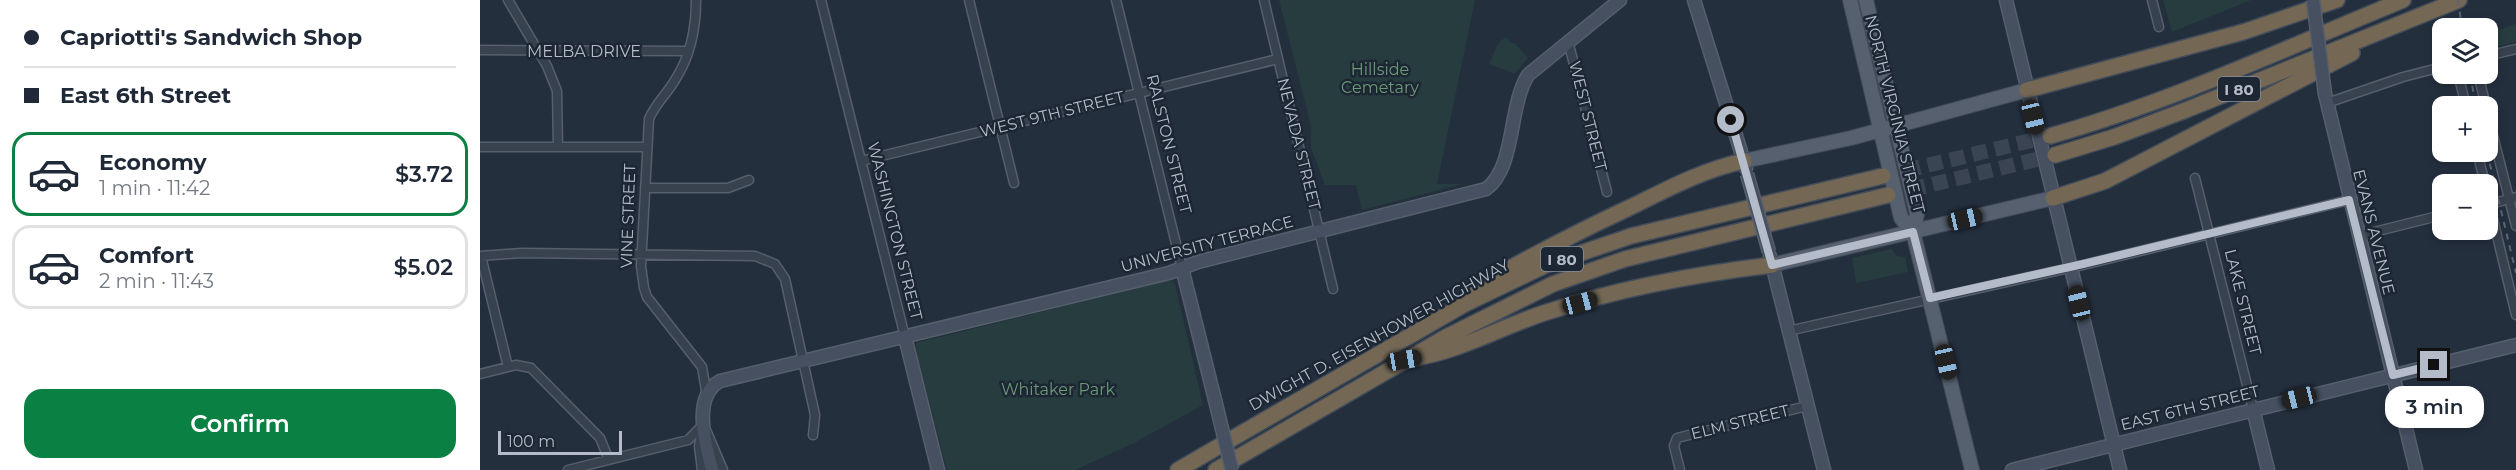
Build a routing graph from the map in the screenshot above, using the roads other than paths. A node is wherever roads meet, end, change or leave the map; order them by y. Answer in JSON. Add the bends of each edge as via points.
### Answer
{"nodes":[{"id":1,"x":508,"y":0,"type":"edge"},
{"id":2,"x":696,"y":0,"type":"edge"},
{"id":3,"x":821,"y":0,"type":"edge"},
{"id":4,"x":969,"y":0,"type":"edge"},
{"id":5,"x":1116,"y":0,"type":"edge"},
{"id":6,"x":1264,"y":0,"type":"edge"},
{"id":7,"x":1620,"y":0,"type":"edge"},
{"id":8,"x":1694,"y":0,"type":"edge"},
{"id":9,"x":1850,"y":0,"type":"edge"},
{"id":10,"x":1866,"y":0,"type":"edge"},
{"id":11,"x":2006,"y":0,"type":"edge"},
{"id":12,"x":2152,"y":0,"type":"edge"},
{"id":13,"x":2313,"y":0,"type":"edge"},
{"id":14,"x":2337,"y":0,"type":"edge"},
{"id":15,"x":2403,"y":0,"type":"edge"},
{"id":16,"x":2459,"y":0,"type":"edge"},
{"id":17,"x":2421,"y":16,"type":"junction"},
{"id":18,"x":2159,"y":27,"type":"dead end"},
{"id":19,"x":1568,"y":41,"type":"junction"},
{"id":20,"x":2516,"y":49,"type":"edge"},
{"id":21,"x":480,"y":50,"type":"edge"},
{"id":22,"x":538,"y":51,"type":"junction"},
{"id":23,"x":688,"y":51,"type":"junction"},
{"id":24,"x":2498,"y":54,"type":"edge"},
{"id":25,"x":1278,"y":59,"type":"junction"},
{"id":26,"x":2432,"y":70,"type":"edge"},
{"id":27,"x":2026,"y":90,"type":"junction"},
{"id":28,"x":1139,"y":93,"type":"junction"},
{"id":29,"x":2326,"y":98,"type":"junction"},
{"id":30,"x":1000,"y":127,"type":"junction"},
{"id":31,"x":1888,"y":128,"type":"junction"},
{"id":32,"x":2050,"y":136,"type":"tunnel mouth"},
{"id":33,"x":480,"y":147,"type":"edge"},
{"id":34,"x":558,"y":147,"type":"junction"},
{"id":35,"x":646,"y":147,"type":"junction"},
{"id":36,"x":2498,"y":148,"type":"edge"},
{"id":37,"x":2055,"y":155,"type":"tunnel mouth"},
{"id":38,"x":861,"y":161,"type":"junction"},
{"id":39,"x":1746,"y":168,"type":"junction"},
{"id":40,"x":1883,"y":176,"type":"tunnel mouth"},
{"id":41,"x":2195,"y":178,"type":"dead end"},
{"id":42,"x":748,"y":180,"type":"dead end"},
{"id":43,"x":1014,"y":183,"type":"dead end"},
{"id":44,"x":645,"y":188,"type":"junction"},
{"id":45,"x":1607,"y":192,"type":"dead end"},
{"id":46,"x":1888,"y":195,"type":"tunnel mouth"},
{"id":47,"x":2053,"y":198,"type":"junction"},
{"id":48,"x":2513,"y":198,"type":"edge"},
{"id":49,"x":2349,"y":200,"type":"junction"},
{"id":50,"x":2498,"y":202,"type":"edge"},
{"id":51,"x":2432,"y":218,"type":"edge"},
{"id":52,"x":2516,"y":225,"type":"edge"},
{"id":53,"x":1320,"y":231,"type":"junction"},
{"id":54,"x":1913,"y":232,"type":"junction"},
{"id":55,"x":2209,"y":234,"type":"junction"},
{"id":56,"x":2358,"y":236,"type":"junction"},
{"id":57,"x":2497,"y":240,"type":"edge"},
{"id":58,"x":643,"y":253,"type":"junction"},
{"id":59,"x":481,"y":256,"type":"edge"},
{"id":60,"x":1770,"y":259,"type":"junction"},
{"id":61,"x":2070,"y":267,"type":"junction"},
{"id":62,"x":1182,"y":268,"type":"junction"},
{"id":63,"x":1334,"y":289,"type":"dead end"},
{"id":64,"x":1930,"y":298,"type":"junction"},
{"id":65,"x":2516,"y":315,"type":"edge"},
{"id":66,"x":1788,"y":331,"type":"junction"},
{"id":67,"x":905,"y":336,"type":"junction"},
{"id":68,"x":2516,"y":345,"type":"edge"},
{"id":69,"x":1404,"y":360,"type":"junction"},
{"id":70,"x":803,"y":361,"type":"junction"},
{"id":71,"x":507,"y":367,"type":"junction"},
{"id":72,"x":480,"y":374,"type":"edge"},
{"id":73,"x":2393,"y":375,"type":"junction"},
{"id":74,"x":706,"y":397,"type":"junction"},
{"id":75,"x":1807,"y":406,"type":"junction"},
{"id":76,"x":2253,"y":410,"type":"junction"},
{"id":77,"x":1269,"y":417,"type":"junction"},
{"id":78,"x":703,"y":425,"type":"junction"},
{"id":79,"x":813,"y":435,"type":"dead end"},
{"id":80,"x":2114,"y":444,"type":"junction"},
{"id":81,"x":609,"y":460,"type":"junction"},
{"id":82,"x":708,"y":467,"type":"edge"},
{"id":83,"x":568,"y":470,"type":"edge"},
{"id":84,"x":723,"y":470,"type":"edge"},
{"id":85,"x":938,"y":470,"type":"edge"},
{"id":86,"x":1178,"y":470,"type":"edge"},
{"id":87,"x":1216,"y":470,"type":"edge"},
{"id":88,"x":1232,"y":470,"type":"edge"},
{"id":89,"x":1680,"y":470,"type":"edge"},
{"id":90,"x":1824,"y":470,"type":"edge"},
{"id":91,"x":1972,"y":470,"type":"edge"},
{"id":92,"x":2012,"y":470,"type":"edge"},
{"id":93,"x":2120,"y":470,"type":"edge"},
{"id":94,"x":2268,"y":470,"type":"edge"},
{"id":95,"x":2415,"y":470,"type":"edge"}],
"edges":[{"from":1,"to":22,"type":"street"},
{"from":2,"to":23,"type":"street","name":"VINE STREET"},
{"from":3,"to":38,"type":"street","name":"WASHINGTON STREET"},
{"from":4,"to":30,"type":"street"},
{"from":5,"to":28,"type":"street","name":"RALSTON STREET"},
{"from":6,"to":25,"type":"street","name":"NEVADA STREET"},
{"from":7,"to":19,"type":"street","name":"UNIVERSITY TERRACE"},
{"from":8,"to":39,"type":"street"},
{"from":9,"to":31,"type":"main road","name":"NORTH VIRGINIA STREET"},
{"from":10,"to":31,"type":"main road","name":"NORTH VIRGINIA STREET"},
{"from":11,"to":27,"type":"street"},
{"from":12,"to":18,"type":"street"},
{"from":13,"to":29,"type":"street","name":"EVANS AVENUE","bridge":true},
{"from":14,"to":27,"type":"highway","via":[[2243,32]]},
{"from":15,"to":32,"type":"highway","number":"I 80","via":[[2157,101]]},
{"from":16,"to":17,"type":"highway","number":"I 80"},
{"from":17,"to":37,"type":"highway","number":"I 80","via":[[2115,137]]},
{"from":17,"to":47,"type":"highway","via":[[2105,181]]},
{"from":19,"to":45,"type":"street","name":"WEST STREET"},
{"from":19,"to":53,"type":"street","name":"UNIVERSITY TERRACE","via":[[1523,82],[1501,173],[1493,184],[1467,195]]},
{"from":20,"to":24,"type":"street"},
{"from":21,"to":22,"type":"street","name":"MELBA DRIVE"},
{"from":22,"to":23,"type":"street","name":"MELBA DRIVE"},
{"from":22,"to":34,"type":"street","via":[[557,91]]},
{"from":23,"to":35,"type":"street","name":"VINE STREET","via":[[676,80],[649,119]]},
{"from":25,"to":28,"type":"street","name":"WEST 9TH STREET"},
{"from":25,"to":53,"type":"street","name":"NEVADA STREET"},
{"from":26,"to":29,"type":"street"},
{"from":27,"to":31,"type":"main road"},
{"from":27,"to":47,"type":"street"},
{"from":28,"to":30,"type":"street","name":"WEST 9TH STREET"},
{"from":28,"to":62,"type":"street","name":"RALSTON STREET"},
{"from":29,"to":49,"type":"street","name":"EVANS AVENUE"},
{"from":30,"to":38,"type":"street","name":"WEST 9TH STREET"},
{"from":30,"to":43,"type":"street"},
{"from":31,"to":39,"type":"main road"},
{"from":31,"to":54,"type":"main road","name":"NORTH VIRGINIA STREET","via":[[1917,214]]},
{"from":33,"to":34,"type":"street"},
{"from":34,"to":35,"type":"street"},
{"from":35,"to":44,"type":"street","name":"VINE STREET"},
{"from":36,"to":48,"type":"street"},
{"from":38,"to":67,"type":"street","name":"WASHINGTON STREET"},
{"from":39,"to":60,"type":"street","bridge":true},
{"from":39,"to":77,"type":"highway","via":[[1701,174],[1547,247],[1359,355]]},
{"from":40,"to":77,"type":"highway","name":"DWIGHT D. EISENHOWER HIGHWAY","number":"I 80","via":[[1631,236],[1546,265],[1465,304]]},
{"from":41,"to":55,"type":"street","name":"LAKE STREET"},
{"from":42,"to":44,"type":"street","via":[[728,188]]},
{"from":44,"to":58,"type":"street","name":"VINE STREET"},
{"from":46,"to":69,"type":"highway","name":"DWIGHT D. EISENHOWER HIGHWAY","number":"I 80","via":[[1589,271],[1518,300]]},
{"from":47,"to":54,"type":"main road"},
{"from":47,"to":61,"type":"street"},
{"from":48,"to":50,"type":"street"},
{"from":48,"to":52,"type":"street"},
{"from":49,"to":55,"type":"street"},
{"from":49,"to":56,"type":"street","name":"EVANS AVENUE"},
{"from":51,"to":56,"type":"street"},
{"from":53,"to":62,"type":"street","name":"UNIVERSITY TERRACE"},
{"from":53,"to":63,"type":"street","name":"NEVADA STREET"},
{"from":54,"to":60,"type":"main road"},
{"from":54,"to":64,"type":"main road","name":"NORTH VIRGINIA STREET"},
{"from":55,"to":61,"type":"street"},
{"from":55,"to":76,"type":"street","name":"LAKE STREET"},
{"from":56,"to":73,"type":"street","name":"EVANS AVENUE"},
{"from":57,"to":65,"type":"street"},
{"from":58,"to":59,"type":"street"},
{"from":58,"to":70,"type":"street","via":[[748,255],[775,264],[785,279]]},
{"from":58,"to":74,"type":"street","name":"VINE STREET","via":[[642,277],[647,297],[702,366]]},
{"from":59,"to":71,"type":"street"},
{"from":60,"to":66,"type":"street"},
{"from":60,"to":69,"type":"highway","via":[[1593,300],[1543,314],[1442,354]]},
{"from":61,"to":64,"type":"street"},
{"from":61,"to":80,"type":"street"},
{"from":62,"to":67,"type":"street","name":"UNIVERSITY TERRACE"},
{"from":62,"to":88,"type":"street","name":"RALSTON STREET","bridge":true},
{"from":64,"to":66,"type":"street"},
{"from":64,"to":91,"type":"main road","name":"NORTH VIRGINIA STREET"},
{"from":66,"to":75,"type":"street"},
{"from":67,"to":70,"type":"street","name":"UNIVERSITY TERRACE"},
{"from":67,"to":85,"type":"street","name":"WASHINGTON STREET"},
{"from":68,"to":73,"type":"street","name":"EAST 6TH STREET"},
{"from":69,"to":87,"type":"highway","name":"DWIGHT D. EISENHOWER HIGHWAY","number":"I 80"},
{"from":70,"to":74,"type":"street","name":"UNIVERSITY TERRACE","via":[[720,381]]},
{"from":70,"to":79,"type":"street","via":[[814,415]]},
{"from":71,"to":72,"type":"street"},
{"from":71,"to":81,"type":"street","via":[[524,365],[537,373],[600,438]]},
{"from":73,"to":76,"type":"street","name":"EAST 6TH STREET"},
{"from":73,"to":95,"type":"street","name":"EVANS AVENUE"},
{"from":74,"to":78,"type":"street","name":"VINE STREET"},
{"from":75,"to":89,"type":"street","name":"ELM STREET","via":[[1680,437],[1674,446]]},
{"from":75,"to":90,"type":"street"},
{"from":76,"to":80,"type":"street","name":"EAST 6TH STREET"},
{"from":76,"to":94,"type":"street","name":"LAKE STREET"},
{"from":77,"to":86,"type":"highway","name":"DWIGHT D. EISENHOWER HIGHWAY","number":"I 80"},
{"from":78,"to":81,"type":"street","via":[[688,440]]},
{"from":78,"to":82,"type":"street","name":"VINE STREET"},
{"from":78,"to":84,"type":"street"},
{"from":80,"to":92,"type":"street","name":"EAST 6TH STREET"},
{"from":80,"to":93,"type":"street"},
{"from":81,"to":83,"type":"street"}]}
